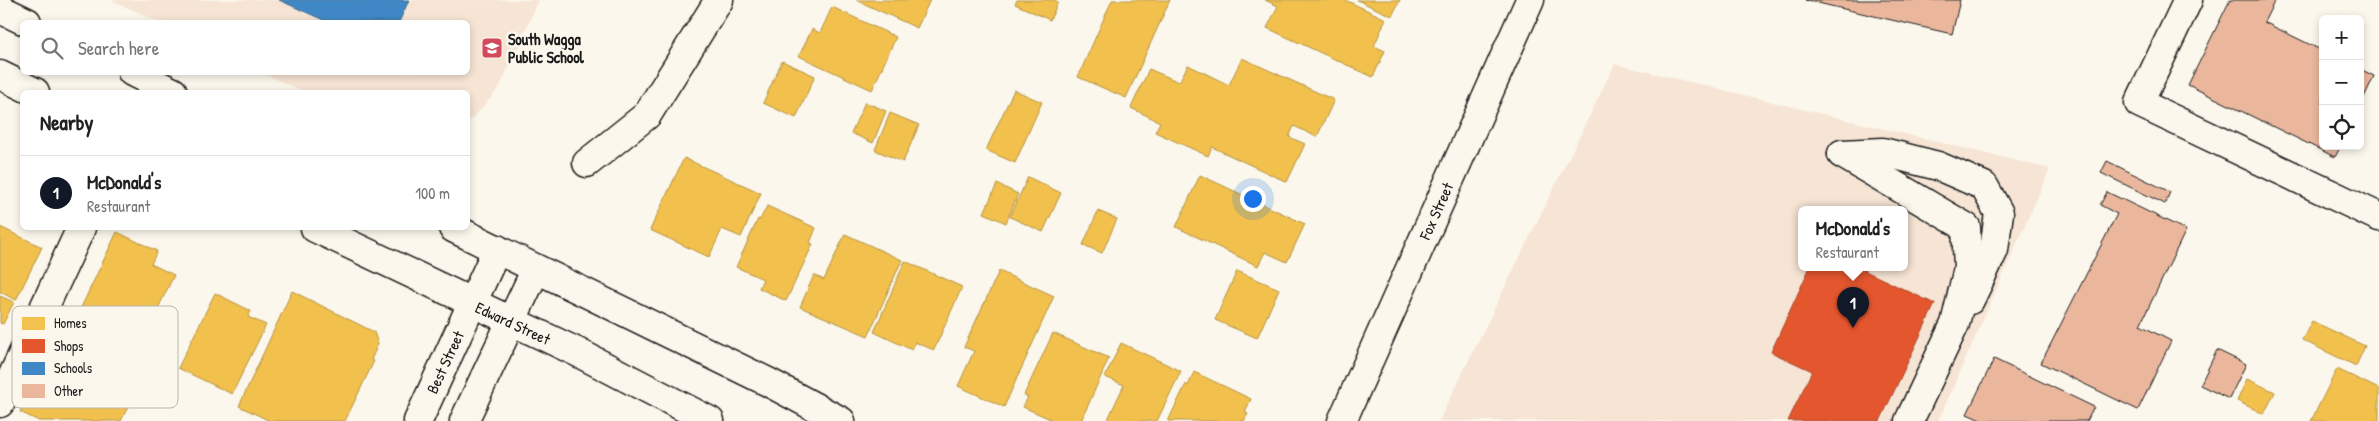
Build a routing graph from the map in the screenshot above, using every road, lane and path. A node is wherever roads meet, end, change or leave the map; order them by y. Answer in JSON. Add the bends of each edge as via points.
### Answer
{"nodes":[{"id":1,"x":719,"y":0,"type":"edge"},
{"id":2,"x":1530,"y":0,"type":"edge"},
{"id":3,"x":2188,"y":0,"type":"edge"},
{"id":4,"x":0,"y":9,"type":"edge"},
{"id":5,"x":24,"y":20,"type":"edge"},
{"id":6,"x":138,"y":75,"type":"edge"},
{"id":7,"x":0,"y":76,"type":"edge"},
{"id":8,"x":31,"y":90,"type":"edge"},
{"id":9,"x":169,"y":90,"type":"edge"},
{"id":10,"x":587,"y":163,"type":"dead end"},
{"id":11,"x":2379,"y":217,"type":"edge"},
{"id":12,"x":80,"y":230,"type":"edge"},
{"id":13,"x":319,"y":230,"type":"edge"},
{"id":14,"x":457,"y":230,"type":"edge"},
{"id":15,"x":497,"y":249,"type":"junction"},
{"id":16,"x":536,"y":269,"type":"junction"},
{"id":17,"x":473,"y":303,"type":"junction"},
{"id":18,"x":45,"y":306,"type":"edge"},
{"id":19,"x":512,"y":322,"type":"junction"},
{"id":20,"x":1955,"y":324,"type":"junction"},
{"id":21,"x":12,"y":377,"type":"edge"},
{"id":22,"x":0,"y":403,"type":"edge"},
{"id":23,"x":418,"y":421,"type":"edge"},
{"id":24,"x":464,"y":421,"type":"edge"},
{"id":25,"x":710,"y":421,"type":"edge"},
{"id":26,"x":841,"y":421,"type":"edge"},
{"id":27,"x":1342,"y":421,"type":"edge"},
{"id":28,"x":1909,"y":421,"type":"edge"}],
"edges":[{"from":1,"to":10,"type":"main road","via":[[647,115]]},
{"from":2,"to":27,"type":"main road","name":"Fox Street"},
{"from":3,"to":11,"type":"main road","via":[[2139,103]]},
{"from":4,"to":5,"type":"main road"},
{"from":6,"to":9,"type":"main road"},
{"from":7,"to":8,"type":"main road"},
{"from":12,"to":18,"type":"main road"},
{"from":13,"to":17,"type":"main road","name":"Edward Street"},
{"from":14,"to":15,"type":"main road"},
{"from":15,"to":16,"type":"main road"},
{"from":15,"to":17,"type":"main road","name":"Best Street"},
{"from":16,"to":19,"type":"main road"},
{"from":16,"to":26,"type":"main road"},
{"from":17,"to":19,"type":"main road","name":"Edward Street"},
{"from":17,"to":23,"type":"main road","name":"Best Street"},
{"from":19,"to":24,"type":"main road"},
{"from":19,"to":25,"type":"main road","name":"Edward Street"},
{"from":20,"to":20,"type":"main road","via":[[1968,268],[1966,227],[1842,154],[1883,152],[1938,166],[1984,186],[1999,213],[1994,250]]},
{"from":20,"to":28,"type":"main road"},
{"from":21,"to":22,"type":"main road"}]}
